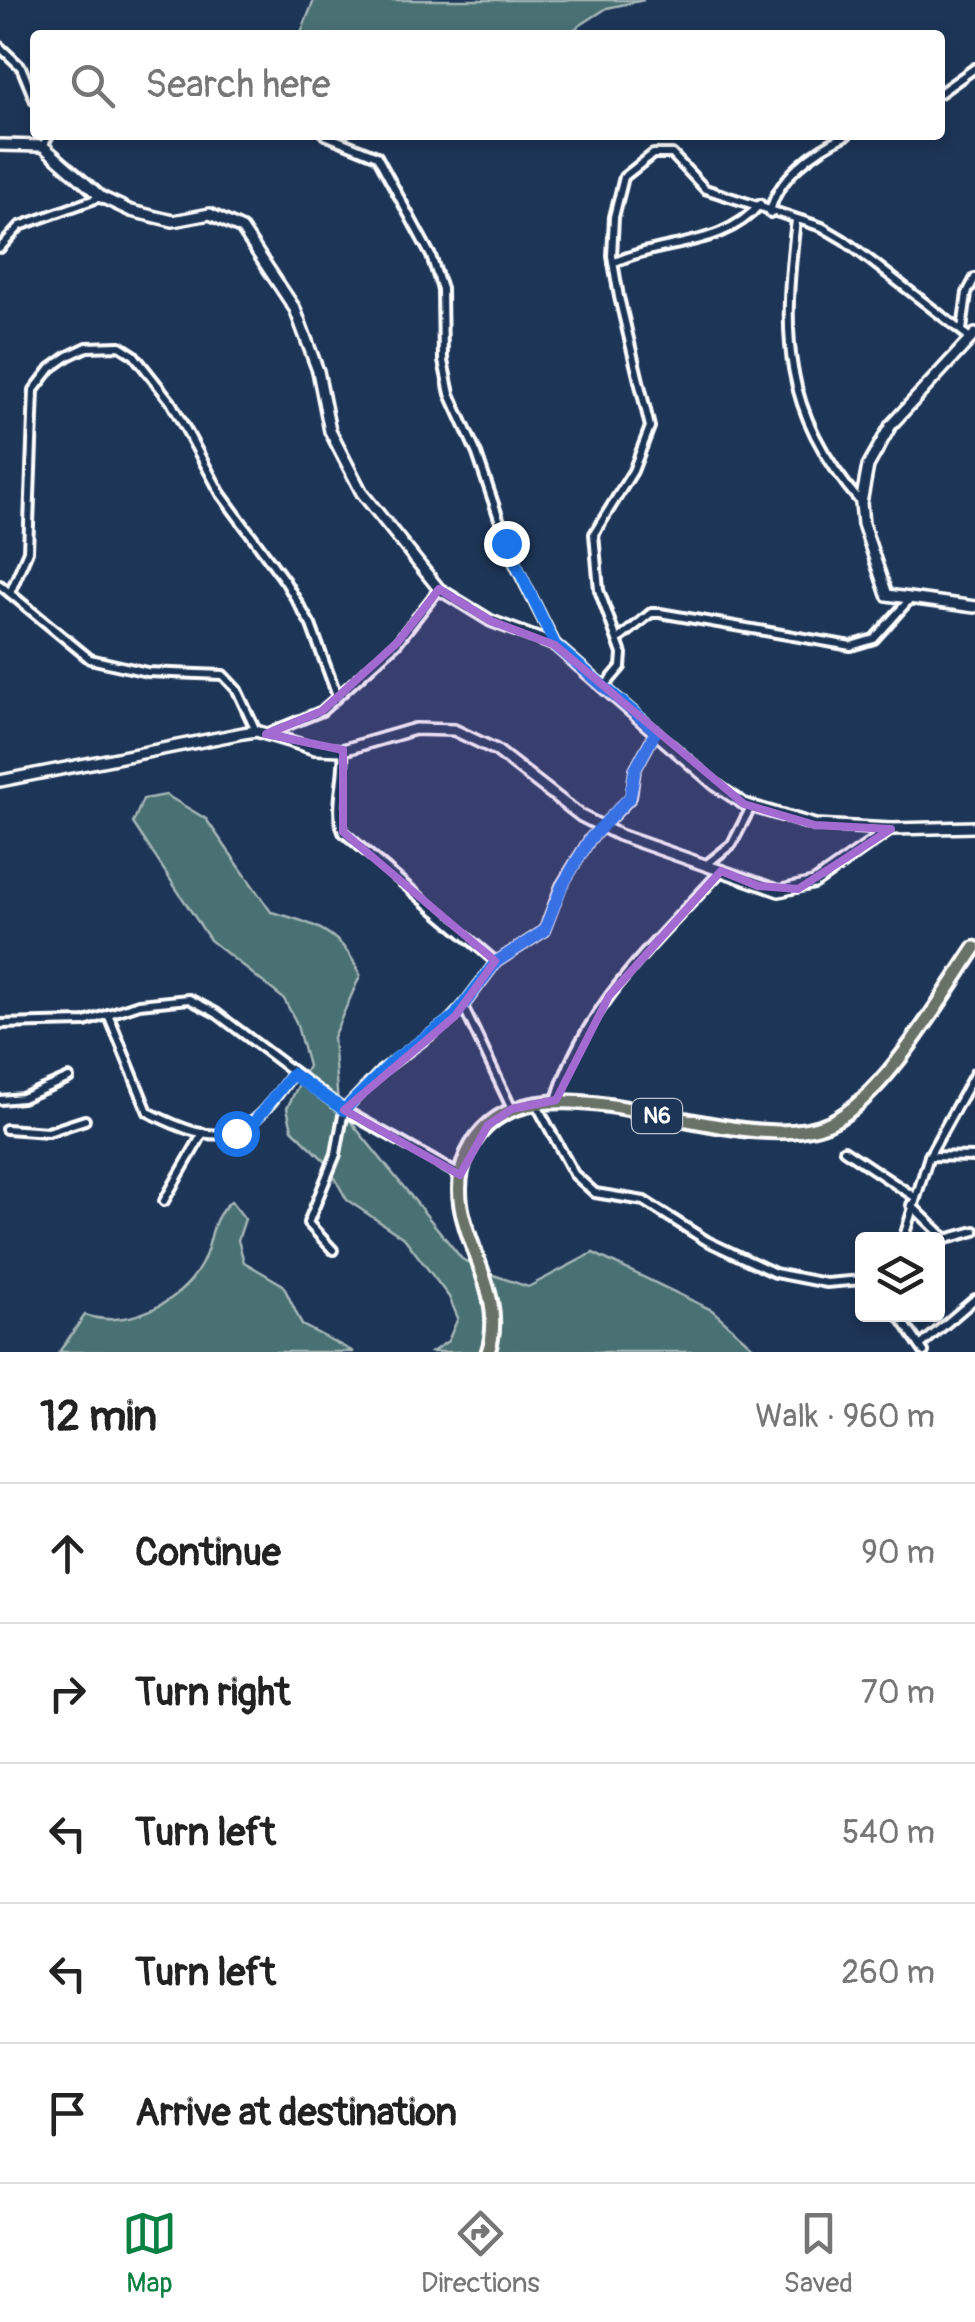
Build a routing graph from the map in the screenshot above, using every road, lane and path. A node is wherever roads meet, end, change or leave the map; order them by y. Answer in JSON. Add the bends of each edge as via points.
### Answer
{"nodes":[{"id":1,"x":0,"y":47,"type":"edge"},
{"id":2,"x":975,"y":68,"type":"edge"},
{"id":3,"x":30,"y":89,"type":"edge"},
{"id":4,"x":945,"y":89,"type":"edge"},
{"id":5,"x":47,"y":140,"type":"edge"},
{"id":6,"x":338,"y":140,"type":"edge"},
{"id":7,"x":840,"y":140,"type":"edge"},
{"id":8,"x":0,"y":144,"type":"edge"},
{"id":9,"x":42,"y":146,"type":"junction"},
{"id":10,"x":101,"y":197,"type":"junction"},
{"id":11,"x":760,"y":204,"type":"junction"},
{"id":12,"x":770,"y":214,"type":"junction"},
{"id":13,"x":796,"y":220,"type":"junction"},
{"id":14,"x":0,"y":248,"type":"edge"},
{"id":15,"x":613,"y":263,"type":"junction"},
{"id":16,"x":975,"y":278,"type":"edge"},
{"id":17,"x":969,"y":334,"type":"edge"},
{"id":18,"x":861,"y":503,"type":"junction"},
{"id":19,"x":0,"y":585,"type":"edge"},
{"id":20,"x":439,"y":588,"type":"junction"},
{"id":21,"x":10,"y":593,"type":"junction"},
{"id":22,"x":911,"y":598,"type":"junction"},
{"id":23,"x":975,"y":607,"type":"edge"},
{"id":24,"x":619,"y":639,"type":"junction"},
{"id":25,"x":555,"y":645,"type":"junction"},
{"id":26,"x":604,"y":687,"type":"junction"},
{"id":27,"x":337,"y":696,"type":"junction"},
{"id":28,"x":656,"y":731,"type":"junction"},
{"id":29,"x":261,"y":732,"type":"junction"},
{"id":30,"x":343,"y":750,"type":"junction"},
{"id":31,"x":0,"y":781,"type":"edge"},
{"id":32,"x":750,"y":806,"type":"junction"},
{"id":33,"x":600,"y":825,"type":"junction"},
{"id":34,"x":975,"y":827,"type":"edge"},
{"id":35,"x":890,"y":829,"type":"junction"},
{"id":36,"x":707,"y":864,"type":"junction"},
{"id":37,"x":721,"y":870,"type":"junction"},
{"id":38,"x":975,"y":948,"type":"edge"},
{"id":39,"x":496,"y":962,"type":"junction"},
{"id":40,"x":463,"y":1006,"type":"junction"},
{"id":41,"x":108,"y":1014,"type":"junction"},
{"id":42,"x":0,"y":1024,"type":"edge"},
{"id":43,"x":975,"y":1072,"type":"edge"},
{"id":44,"x":292,"y":1074,"type":"junction"},
{"id":45,"x":69,"y":1078,"type":"dead end"},
{"id":46,"x":0,"y":1100,"type":"edge"},
{"id":47,"x":556,"y":1100,"type":"junction"},
{"id":48,"x":535,"y":1101,"type":"junction"},
{"id":49,"x":512,"y":1109,"type":"junction"},
{"id":50,"x":344,"y":1110,"type":"junction"},
{"id":51,"x":85,"y":1120,"type":"dead end"},
{"id":52,"x":6,"y":1130,"type":"dead end"},
{"id":53,"x":204,"y":1132,"type":"junction"},
{"id":54,"x":844,"y":1150,"type":"dead end"},
{"id":55,"x":929,"y":1156,"type":"junction"},
{"id":56,"x":975,"y":1158,"type":"edge"},
{"id":57,"x":460,"y":1175,"type":"junction"},
{"id":58,"x":912,"y":1200,"type":"junction"},
{"id":59,"x":164,"y":1201,"type":"dead end"},
{"id":60,"x":904,"y":1232,"type":"edge"},
{"id":61,"x":975,"y":1232,"type":"edge"},
{"id":62,"x":333,"y":1250,"type":"dead end"},
{"id":63,"x":855,"y":1281,"type":"edge"},
{"id":64,"x":975,"y":1299,"type":"edge"},
{"id":65,"x":903,"y":1322,"type":"edge"},
{"id":66,"x":490,"y":1346,"type":"edge"},
{"id":67,"x":922,"y":1349,"type":"edge"}],
"edges":[{"from":1,"to":3,"type":"street","via":[[21,66]]},
{"from":2,"to":4,"type":"street"},
{"from":5,"to":9,"type":"street"},
{"from":6,"to":25,"type":"street","via":[[377,156],[431,256],[442,289],[450,394],[513,560]]},
{"from":7,"to":12,"type":"street","via":[[790,176]]},
{"from":8,"to":9,"type":"street"},
{"from":9,"to":10,"type":"street"},
{"from":10,"to":14,"type":"street","via":[[20,226]]},
{"from":10,"to":20,"type":"street","via":[[172,222],[222,215],[242,229],[295,309],[318,370],[330,431],[362,493]]},
{"from":11,"to":12,"type":"street"},
{"from":11,"to":15,"type":"street","via":[[745,222],[722,232]]},
{"from":11,"to":15,"type":"street","via":[[706,189],[672,154],[653,154],[618,186]]},
{"from":12,"to":13,"type":"street"},
{"from":13,"to":17,"type":"street","via":[[844,240]]},
{"from":13,"to":18,"type":"street","via":[[788,352],[818,442]]},
{"from":15,"to":24,"type":"street","via":[[650,427],[640,457],[594,534],[598,590]]},
{"from":16,"to":17,"type":"street","via":[[966,299]]},
{"from":17,"to":18,"type":"street","via":[[884,436],[868,466]]},
{"from":18,"to":22,"type":"street","via":[[883,592]]},
{"from":19,"to":21,"type":"street"},
{"from":20,"to":25,"type":"street","via":[[491,622]]},
{"from":20,"to":27,"type":"street","via":[[397,643]]},
{"from":21,"to":27,"type":"street","via":[[28,551],[34,390],[68,356],[87,347],[120,346],[171,402],[221,494],[302,610]]},
{"from":21,"to":29,"type":"street","via":[[90,659],[147,672],[223,675]]},
{"from":22,"to":23,"type":"street"},
{"from":22,"to":24,"type":"street","via":[[874,639],[851,646],[660,614]]},
{"from":24,"to":26,"type":"street","via":[[622,667]]},
{"from":25,"to":26,"type":"street"},
{"from":26,"to":28,"type":"street"},
{"from":27,"to":29,"type":"street","via":[[322,711]]},
{"from":28,"to":32,"type":"street","via":[[714,784]]},
{"from":28,"to":33,"type":"street","via":[[635,770],[630,797]]},
{"from":29,"to":30,"type":"street"},
{"from":29,"to":31,"type":"street"},
{"from":30,"to":33,"type":"street","via":[[416,729],[454,730],[496,750]]},
{"from":30,"to":39,"type":"street","via":[[342,832]]},
{"from":32,"to":35,"type":"street","via":[[816,825]]},
{"from":32,"to":36,"type":"street","via":[[736,838]]},
{"from":33,"to":36,"type":"street"},
{"from":33,"to":39,"type":"street","via":[[562,886],[544,931]]},
{"from":34,"to":35,"type":"street"},
{"from":35,"to":37,"type":"street","via":[[835,871],[798,889],[758,886]]},
{"from":36,"to":37,"type":"street"},
{"from":37,"to":47,"type":"street","via":[[609,996]]},
{"from":38,"to":47,"type":"highway","number":"N6","via":[[872,1093],[812,1130],[752,1130]]},
{"from":39,"to":40,"type":"street"},
{"from":40,"to":49,"type":"street"},
{"from":40,"to":50,"type":"street"},
{"from":41,"to":42,"type":"street","via":[[85,1022]]},
{"from":41,"to":44,"type":"street","via":[[189,999]]},
{"from":41,"to":53,"type":"street","via":[[148,1112]]},
{"from":43,"to":55,"type":"street"},
{"from":44,"to":50,"type":"street"},
{"from":44,"to":53,"type":"street","via":[[252,1125],[236,1133]]},
{"from":45,"to":46,"type":"street"},
{"from":47,"to":48,"type":"highway","number":"N6"},
{"from":48,"to":49,"type":"highway","number":"N6"},
{"from":48,"to":63,"type":"street","via":[[574,1174],[596,1193],[644,1201],[776,1273],[826,1283]]},
{"from":49,"to":57,"type":"highway","number":"N6","via":[[478,1136]]},
{"from":50,"to":57,"type":"street"},
{"from":50,"to":62,"type":"street","via":[[336,1154],[308,1222]]},
{"from":51,"to":52,"type":"street","via":[[48,1132]]},
{"from":53,"to":59,"type":"street"},
{"from":54,"to":58,"type":"street"},
{"from":55,"to":56,"type":"street"},
{"from":55,"to":58,"type":"street"},
{"from":57,"to":66,"type":"highway","via":[[462,1218],[490,1291]]},
{"from":58,"to":60,"type":"street"},
{"from":58,"to":61,"type":"street","via":[[946,1240]]},
{"from":64,"to":67,"type":"street"},
{"from":65,"to":67,"type":"street"}]}
